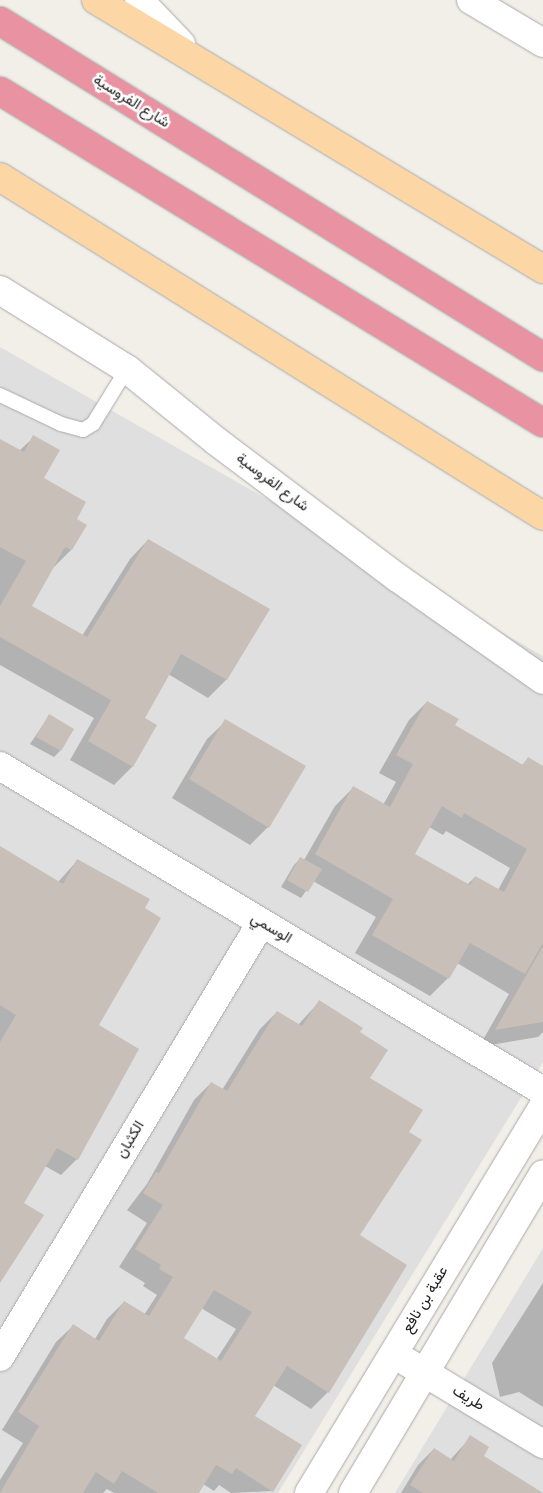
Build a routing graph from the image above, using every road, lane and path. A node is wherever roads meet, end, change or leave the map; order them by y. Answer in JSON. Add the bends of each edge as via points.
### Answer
{"nodes":[{"id":1,"x":96,"y":0,"type":"edge"},
{"id":2,"x":139,"y":0,"type":"edge"},
{"id":3,"x":471,"y":0,"type":"edge"},
{"id":4,"x":0,"y":21,"type":"edge"},
{"id":5,"x":543,"y":43,"type":"edge"},
{"id":6,"x":201,"y":62,"type":"junction"},
{"id":7,"x":0,"y":91,"type":"edge"},
{"id":8,"x":0,"y":177,"type":"edge"},
{"id":9,"x":543,"y":269,"type":"edge"},
{"id":10,"x":0,"y":290,"type":"edge"},
{"id":11,"x":543,"y":357,"type":"edge"},
{"id":12,"x":127,"y":369,"type":"junction"},
{"id":13,"x":0,"y":395,"type":"edge"},
{"id":14,"x":543,"y":423,"type":"edge"},
{"id":15,"x":543,"y":516,"type":"edge"},
{"id":16,"x":543,"y":680,"type":"edge"},
{"id":17,"x":0,"y":766,"type":"edge"},
{"id":18,"x":261,"y":923,"type":"junction"},
{"id":19,"x":543,"y":1091,"type":"edge"},
{"id":20,"x":543,"y":1107,"type":"edge"},
{"id":21,"x":543,"y":1174,"type":"edge"},
{"id":22,"x":394,"y":1354,"type":"junction"},
{"id":23,"x":0,"y":1357,"type":"edge"},
{"id":24,"x":423,"y":1372,"type":"junction"},
{"id":25,"x":543,"y":1444,"type":"edge"},
{"id":26,"x":309,"y":1493,"type":"edge"},
{"id":27,"x":353,"y":1493,"type":"edge"}],
"edges":[{"from":1,"to":6,"type":"main road"},
{"from":2,"to":6,"type":"street","via":[[163,28]]},
{"from":3,"to":5,"type":"street"},
{"from":4,"to":11,"type":"highway","name":"شارع الفروسية"},
{"from":6,"to":9,"type":"main road"},
{"from":7,"to":14,"type":"highway"},
{"from":8,"to":15,"type":"main road"},
{"from":10,"to":12,"type":"street","name":"شارع الفروسية"},
{"from":12,"to":13,"type":"lane","via":[[92,424],[83,430],[61,424]]},
{"from":12,"to":16,"type":"street","name":"شارع الفروسية","via":[[216,441],[398,578]]},
{"from":17,"to":18,"type":"street","name":"الوسمي"},
{"from":18,"to":19,"type":"street","name":"الوسمي"},
{"from":18,"to":23,"type":"street","name":"الكثبان"},
{"from":20,"to":22,"type":"street","name":"عقبة بن نافع"},
{"from":21,"to":24,"type":"street"},
{"from":22,"to":24,"type":"street","name":"طريف"},
{"from":22,"to":26,"type":"street","name":"عقبة بن نافع"},
{"from":24,"to":25,"type":"street","name":"طريف"},
{"from":24,"to":27,"type":"street"}]}
